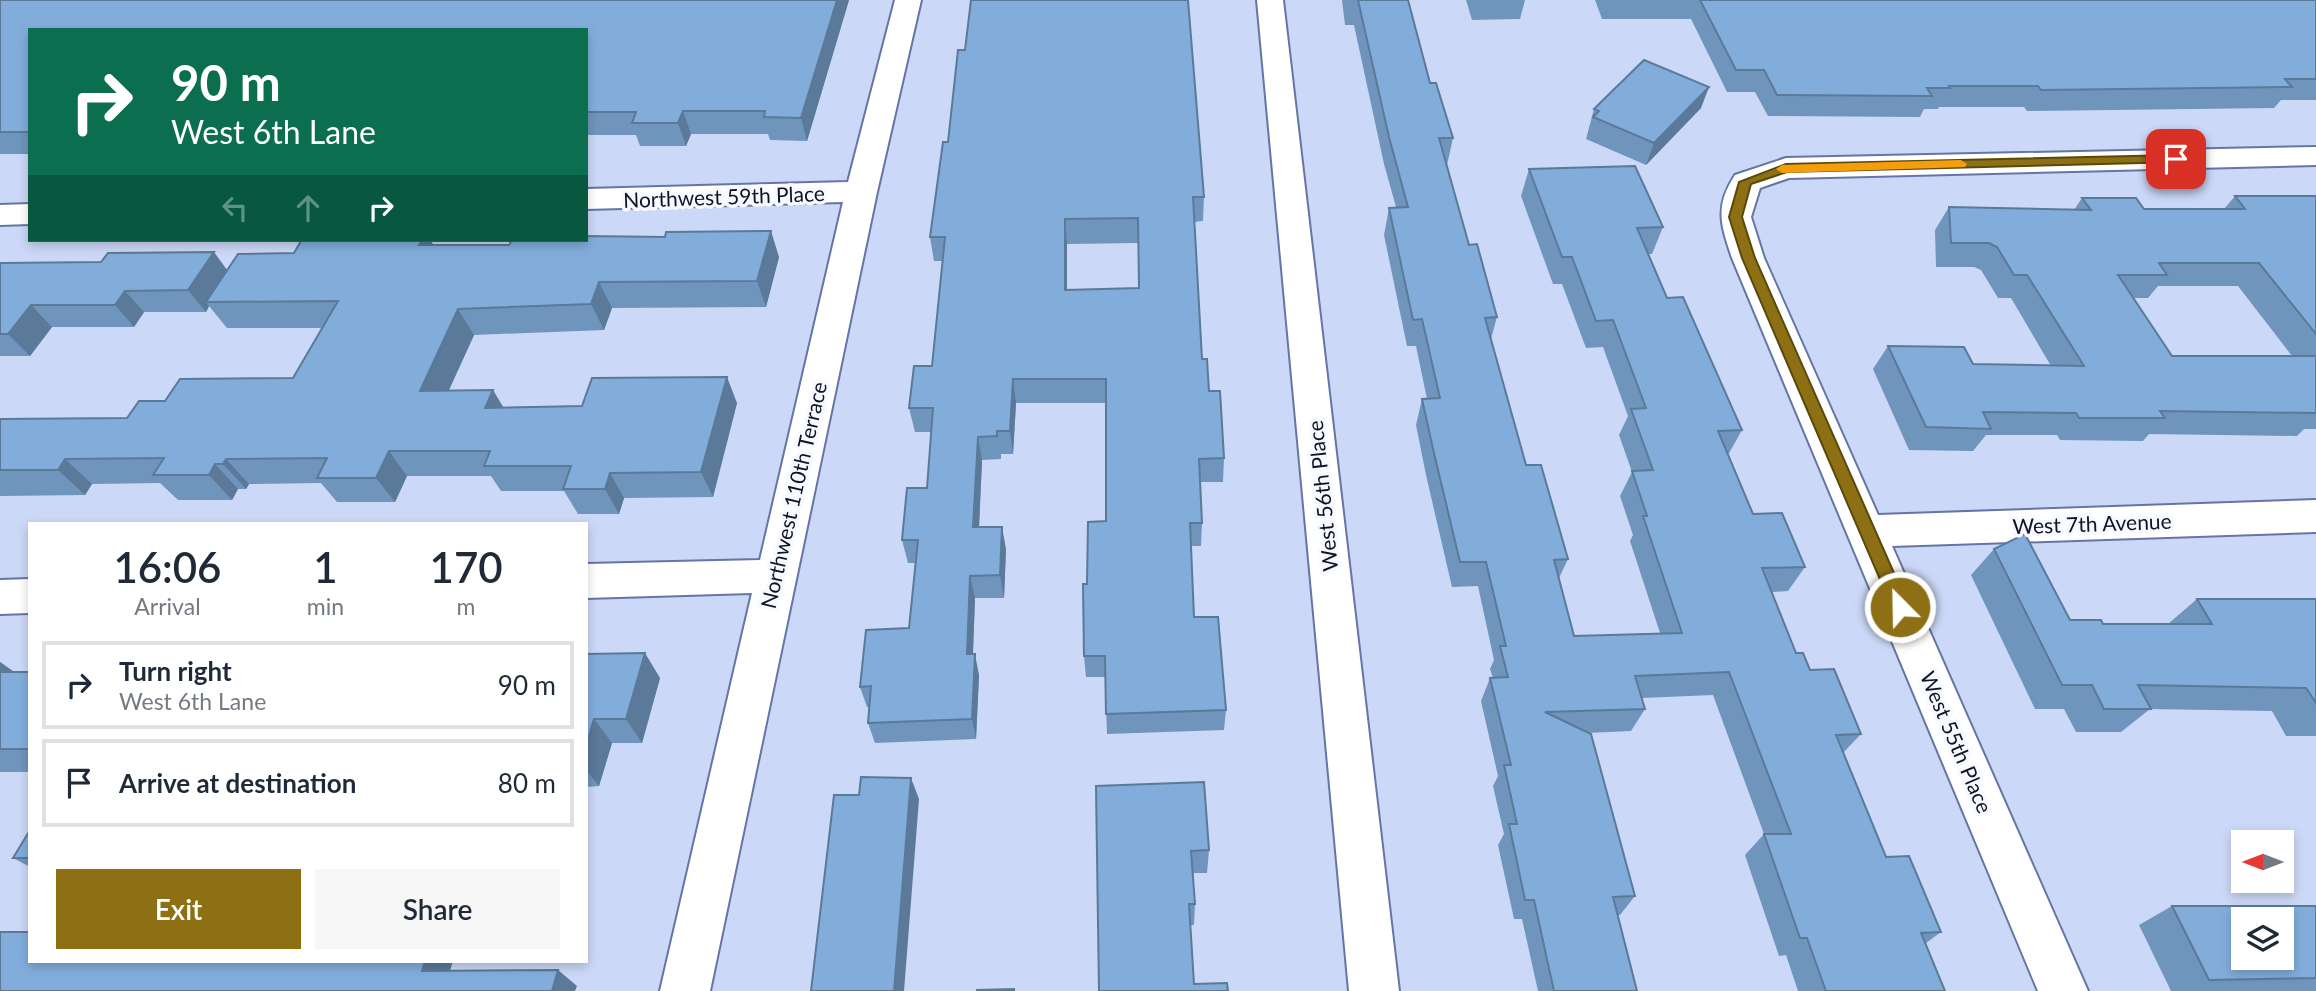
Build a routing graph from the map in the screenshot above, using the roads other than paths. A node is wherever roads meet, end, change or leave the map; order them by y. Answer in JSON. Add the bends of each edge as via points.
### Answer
{"nodes":[{"id":1,"x":908,"y":0,"type":"edge"},
{"id":2,"x":1270,"y":0,"type":"edge"},
{"id":3,"x":2316,"y":156,"type":"edge"},
{"id":4,"x":861,"y":192,"type":"junction"},
{"id":5,"x":588,"y":199,"type":"edge"},
{"id":6,"x":28,"y":214,"type":"edge"},
{"id":7,"x":0,"y":215,"type":"edge"},
{"id":8,"x":2316,"y":516,"type":"edge"},
{"id":9,"x":1868,"y":531,"type":"junction"},
{"id":10,"x":775,"y":576,"type":"junction"},
{"id":11,"x":588,"y":581,"type":"edge"},
{"id":12,"x":28,"y":596,"type":"edge"},
{"id":13,"x":0,"y":597,"type":"edge"},
{"id":14,"x":685,"y":991,"type":"edge"},
{"id":15,"x":1374,"y":991,"type":"edge"},
{"id":16,"x":2063,"y":991,"type":"edge"}],
"edges":[{"from":1,"to":4,"type":"street","name":"Northwest 110th Terrace"},
{"from":2,"to":15,"type":"street","name":"West 56th Place"},
{"from":3,"to":9,"type":"street","name":"West 55th Place","via":[[1786,168],[1746,182],[1735,217],[1748,258]]},
{"from":4,"to":5,"type":"street","name":"Northwest 59th Place"},
{"from":4,"to":10,"type":"street","name":"Northwest 110th Terrace"},
{"from":6,"to":7,"type":"street"},
{"from":8,"to":9,"type":"street","name":"West 7th Avenue"},
{"from":9,"to":16,"type":"street","name":"West 55th Place"},
{"from":10,"to":11,"type":"street"},
{"from":10,"to":14,"type":"street","name":"Northwest 110th Terrace"},
{"from":12,"to":13,"type":"street"}]}
